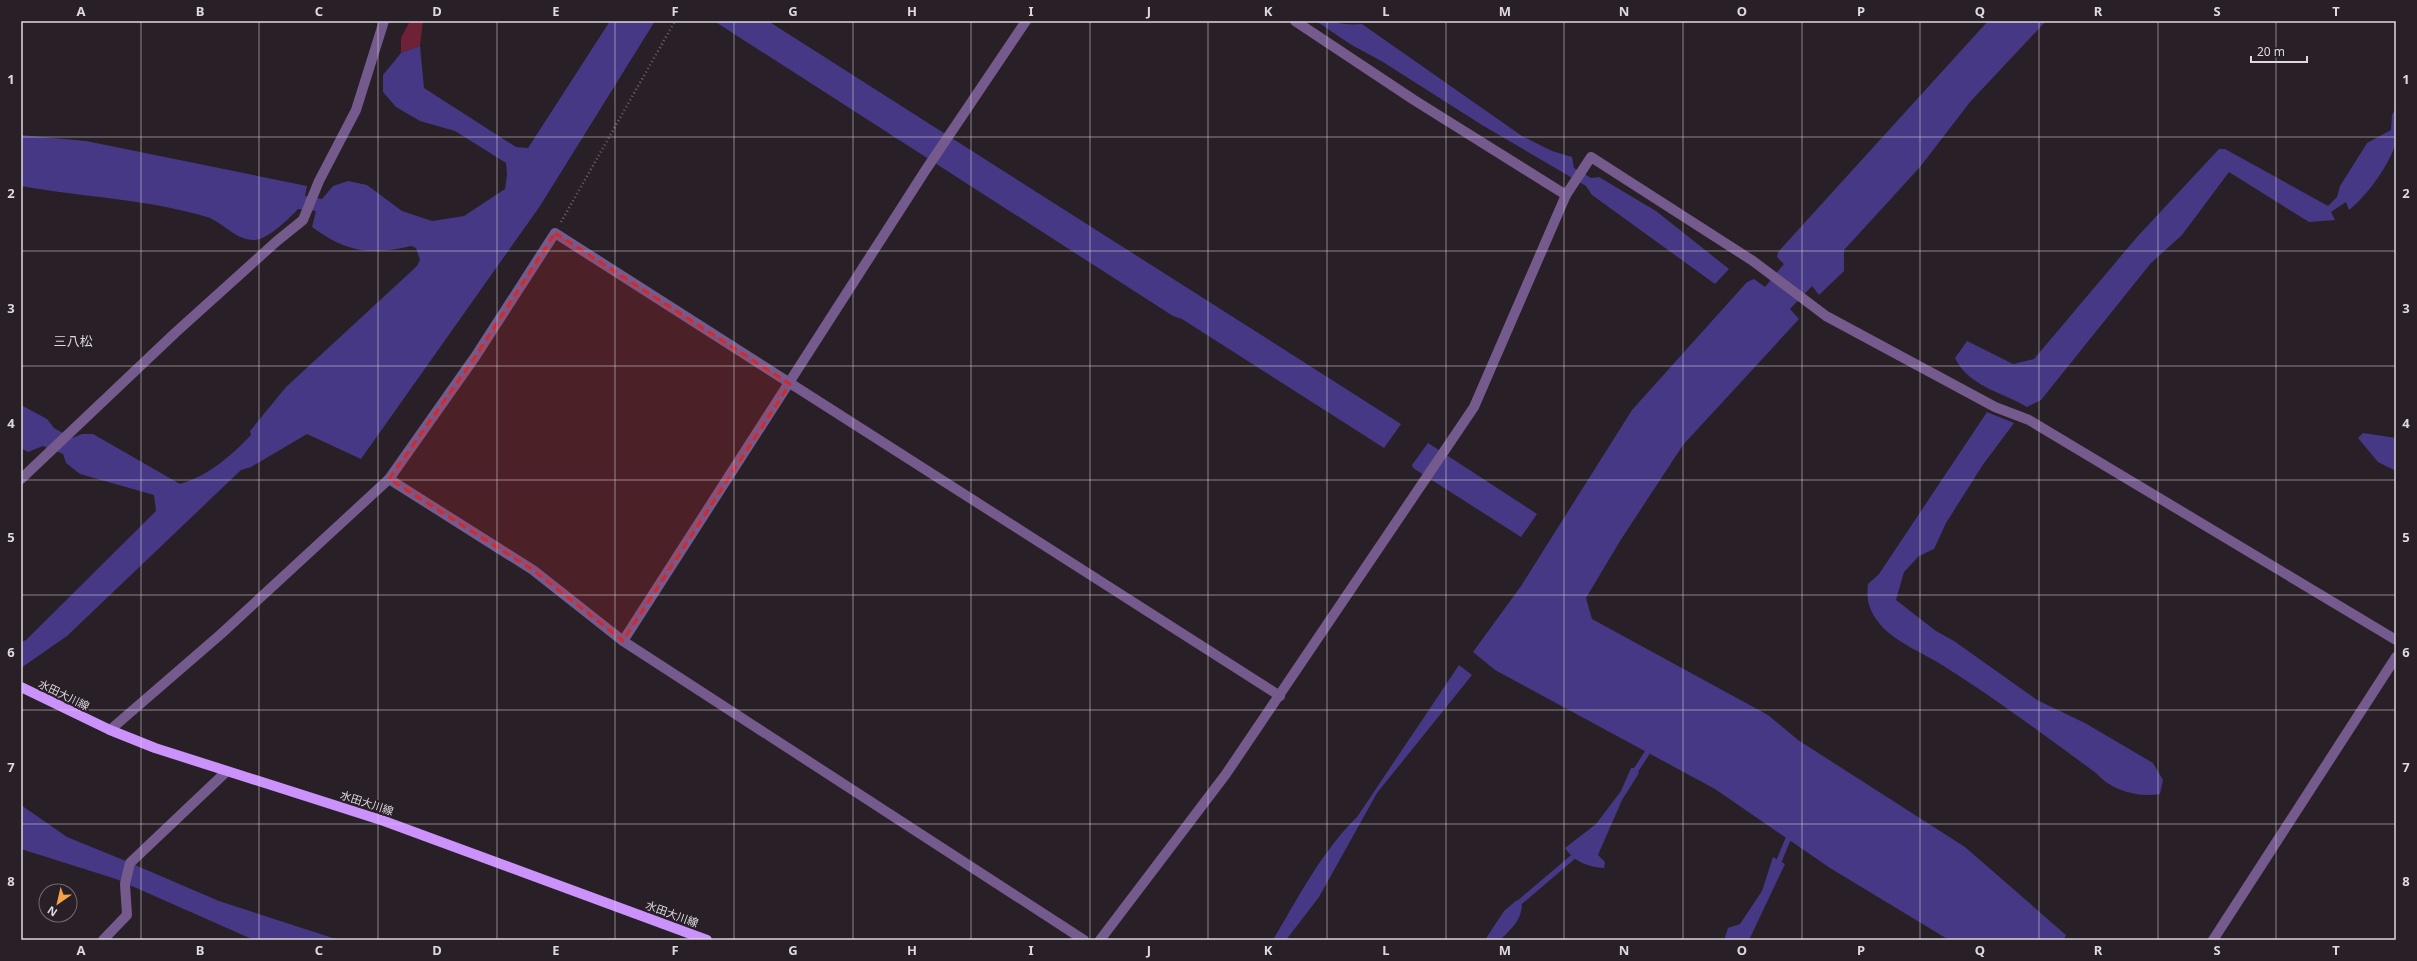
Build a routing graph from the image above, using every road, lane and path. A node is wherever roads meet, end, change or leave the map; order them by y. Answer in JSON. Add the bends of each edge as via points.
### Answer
{"nodes":[{"id":1,"x":384,"y":21,"type":"edge"},
{"id":2,"x":675,"y":21,"type":"edge"},
{"id":3,"x":1026,"y":21,"type":"edge"},
{"id":4,"x":1295,"y":21,"type":"edge"},
{"id":5,"x":1566,"y":195,"type":"junction"},
{"id":6,"x":555,"y":233,"type":"junction"},
{"id":7,"x":790,"y":384,"type":"junction"},
{"id":8,"x":21,"y":479,"type":"edge"},
{"id":9,"x":389,"y":479,"type":"junction"},
{"id":10,"x":2396,"y":640,"type":"edge"},
{"id":11,"x":624,"y":641,"type":"junction"},
{"id":12,"x":2396,"y":657,"type":"edge"},
{"id":13,"x":21,"y":687,"type":"edge"},
{"id":14,"x":1280,"y":696,"type":"junction"},
{"id":15,"x":110,"y":730,"type":"junction"},
{"id":16,"x":227,"y":772,"type":"junction"},
{"id":17,"x":103,"y":940,"type":"edge"},
{"id":18,"x":707,"y":940,"type":"edge"},
{"id":19,"x":1084,"y":940,"type":"edge"},
{"id":20,"x":1100,"y":940,"type":"edge"},
{"id":21,"x":2213,"y":940,"type":"edge"}],
"edges":[{"from":1,"to":8,"type":"street","via":[[356,110],[319,181],[303,220],[175,333]]},
{"from":2,"to":6,"type":"path"},
{"from":3,"to":7,"type":"street","via":[[925,171]]},
{"from":4,"to":5,"type":"street","via":[[1414,100]]},
{"from":5,"to":10,"type":"street","via":[[1591,157],[1753,261],[1826,316],[1995,407],[2029,420]]},
{"from":5,"to":14,"type":"street","via":[[1474,407]]},
{"from":6,"to":7,"type":"street"},
{"from":6,"to":9,"type":"street","via":[[475,357]]},
{"from":7,"to":11,"type":"street"},
{"from":7,"to":14,"type":"street"},
{"from":9,"to":11,"type":"street","via":[[533,570]]},
{"from":9,"to":15,"type":"street","via":[[222,634]]},
{"from":11,"to":19,"type":"street"},
{"from":12,"to":21,"type":"street"},
{"from":13,"to":15,"type":"main road","name":"水田大川線"},
{"from":14,"to":20,"type":"street","via":[[1226,774]]},
{"from":15,"to":16,"type":"main road","name":"水田大川線"},
{"from":16,"to":17,"type":"street","via":[[130,863],[124,884],[127,915]]},
{"from":16,"to":18,"type":"main road","name":"水田大川線","via":[[384,821]]}]}
